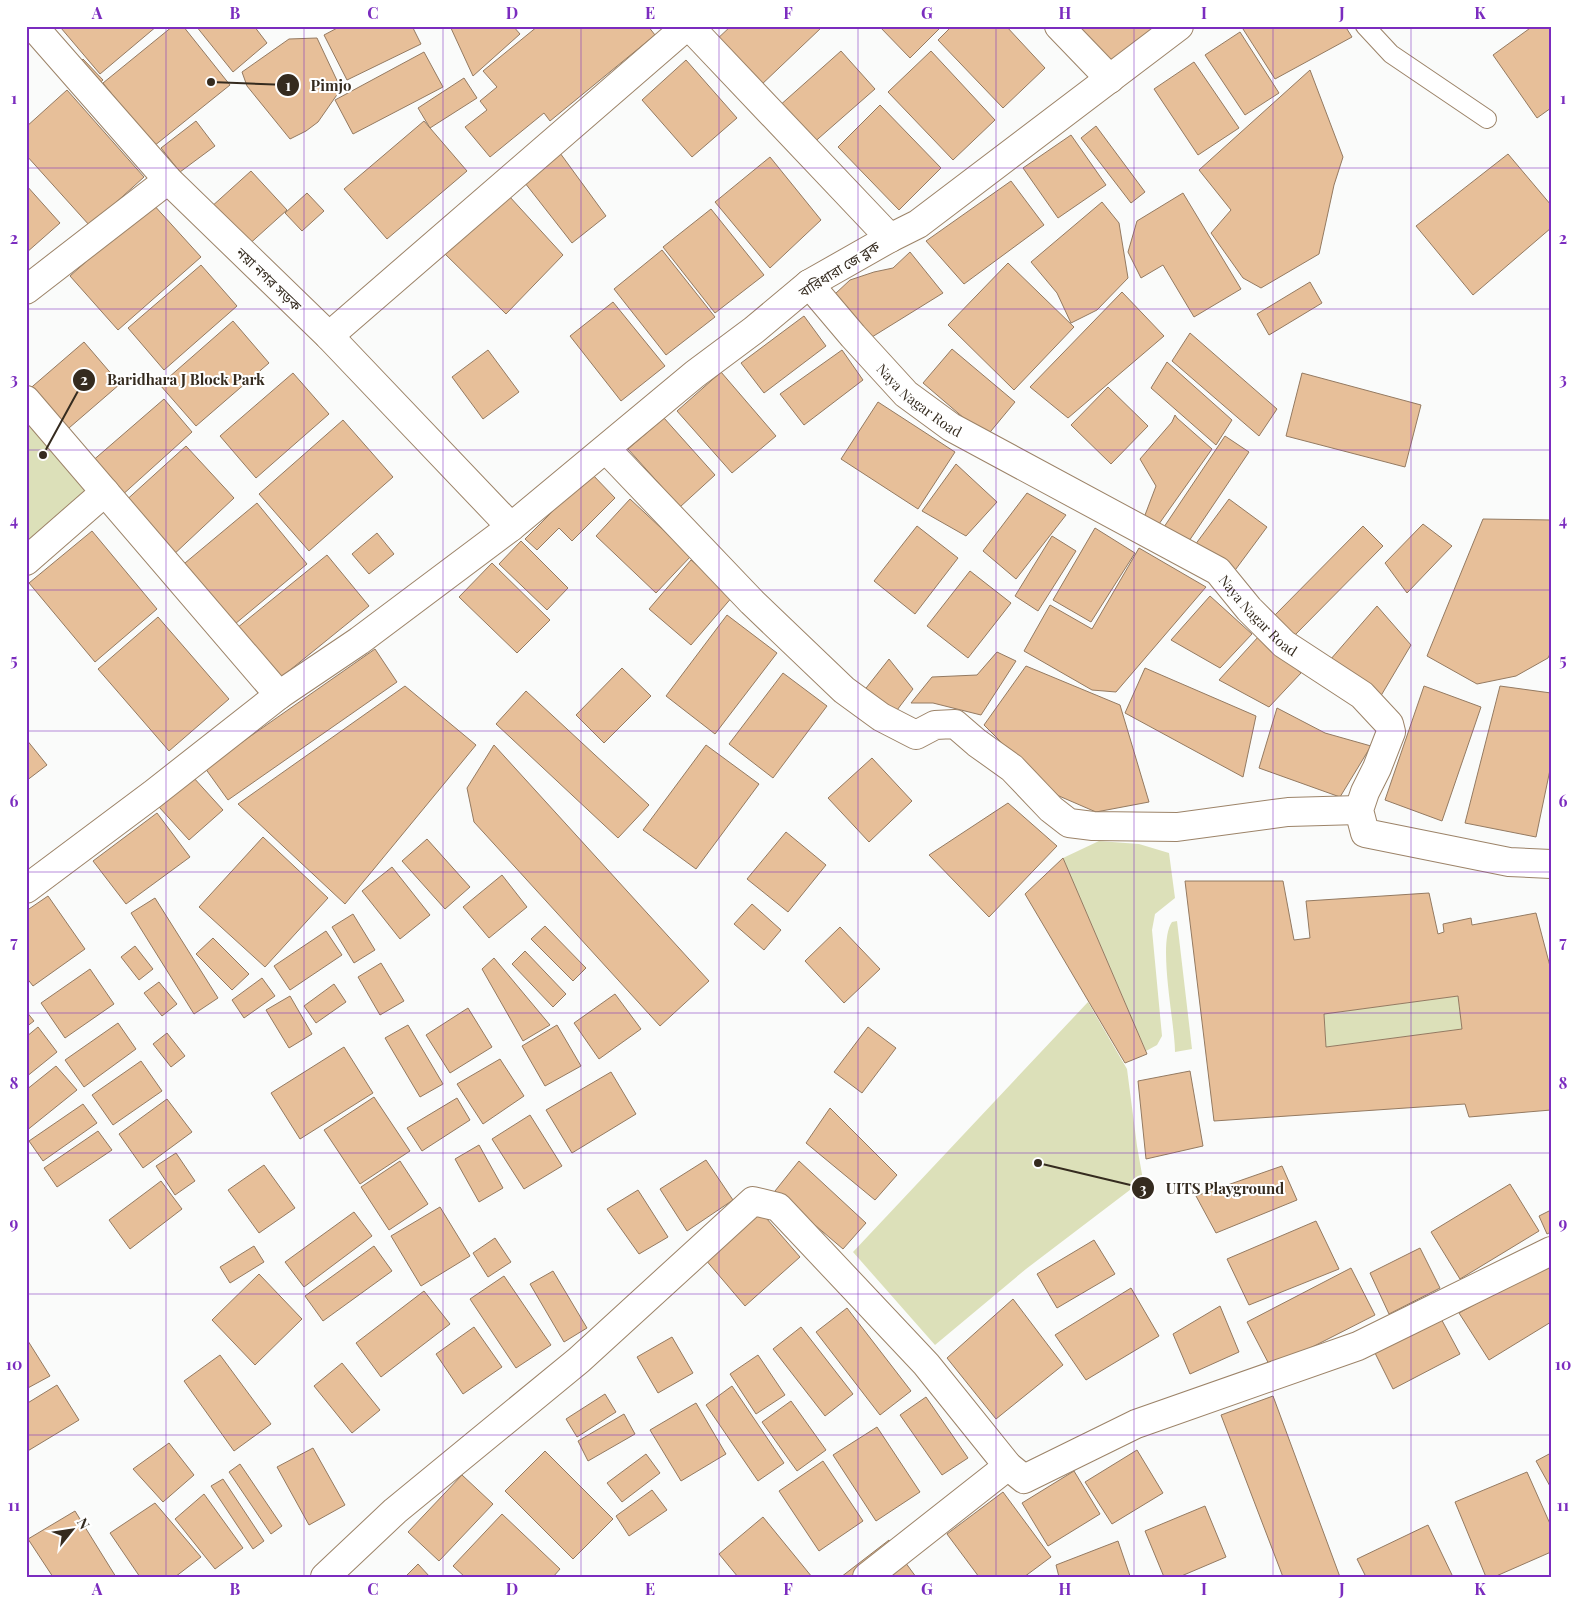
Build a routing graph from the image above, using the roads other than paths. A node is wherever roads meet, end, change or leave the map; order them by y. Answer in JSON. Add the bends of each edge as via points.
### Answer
{"nodes":[{"id":1,"x":33,"y":26,"type":"edge"},
{"id":2,"x":688,"y":26,"type":"edge"},
{"id":3,"x":1059,"y":26,"type":"edge"},
{"id":4,"x":1179,"y":26,"type":"edge"},
{"id":5,"x":1365,"y":26,"type":"edge"},
{"id":6,"x":1110,"y":79,"type":"junction"},
{"id":7,"x":1487,"y":119,"type":"dead end"},
{"id":8,"x":168,"y":180,"type":"junction"},
{"id":9,"x":890,"y":238,"type":"junction"},
{"id":10,"x":809,"y":284,"type":"junction"},
{"id":11,"x":26,"y":290,"type":"edge"},
{"id":12,"x":329,"y":336,"type":"junction"},
{"id":13,"x":26,"y":400,"type":"edge"},
{"id":14,"x":606,"y":449,"type":"junction"},
{"id":15,"x":105,"y":492,"type":"junction"},
{"id":16,"x":511,"y":527,"type":"junction"},
{"id":17,"x":26,"y":561,"type":"edge"},
{"id":18,"x":279,"y":695,"type":"junction"},
{"id":19,"x":1359,"y":810,"type":"junction"},
{"id":20,"x":1551,"y":864,"type":"edge"},
{"id":21,"x":26,"y":889,"type":"edge"},
{"id":22,"x":1551,"y":1251,"type":"edge"},
{"id":23,"x":1008,"y":1466,"type":"junction"},
{"id":24,"x":326,"y":1577,"type":"edge"},
{"id":25,"x":867,"y":1577,"type":"edge"}],
"edges":[{"from":1,"to":8,"type":"street","name":"নয়া নগর সড়ক"},
{"from":2,"to":9,"type":"street"},
{"from":2,"to":12,"type":"street"},
{"from":3,"to":6,"type":"street"},
{"from":4,"to":6,"type":"street","name":"বারিধারা জে ব্লক"},
{"from":5,"to":7,"type":"lane","via":[[1391,54]]},
{"from":6,"to":9,"type":"street","name":"বারিধারা জে ব্লক","via":[[918,224]]},
{"from":8,"to":11,"type":"street"},
{"from":8,"to":12,"type":"street","name":"নয়া নগর সড়ক"},
{"from":9,"to":10,"type":"street","name":"বারিধারা জে ব্লক"},
{"from":10,"to":14,"type":"street","name":"বারিধারা জে ব্লক"},
{"from":10,"to":19,"type":"street","name":"Naya Nagar Road","via":[[906,394],[951,427],[1218,571],[1284,644],[1362,695],[1389,724],[1391,732]]},
{"from":12,"to":16,"type":"street","name":"নয়া নগর সড়ক"},
{"from":13,"to":15,"type":"street"},
{"from":14,"to":16,"type":"street","name":"বারিধারা জে ব্লক"},
{"from":14,"to":19,"type":"street","via":[[752,602],[844,690],[881,717],[916,735],[935,725],[955,724],[1012,768],[1051,809],[1069,822],[1093,826],[1178,826],[1288,812]]},
{"from":15,"to":17,"type":"street"},
{"from":15,"to":18,"type":"street"},
{"from":16,"to":18,"type":"street","name":"বারিধারা জে ব্লক","via":[[359,641]]},
{"from":18,"to":21,"type":"street","name":"বারিধারা জে ব্লক"},
{"from":19,"to":20,"type":"street","via":[[1365,834],[1509,862]]},
{"from":22,"to":23,"type":"street","via":[[1358,1346],[1136,1424],[1024,1479]]},
{"from":23,"to":24,"type":"street","via":[[926,1364],[778,1207],[753,1201],[579,1360],[395,1511]]},
{"from":23,"to":25,"type":"street"}]}
